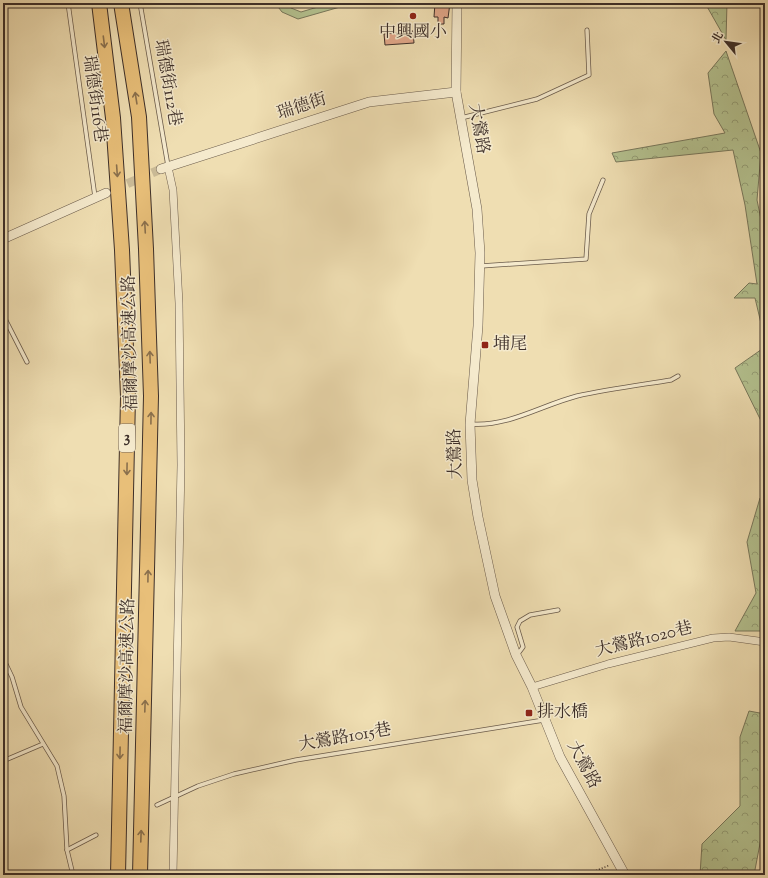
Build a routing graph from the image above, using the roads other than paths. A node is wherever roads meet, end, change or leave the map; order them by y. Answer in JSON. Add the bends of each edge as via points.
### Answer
{"nodes":[{"id":1,"x":68,"y":3,"type":"edge"},
{"id":2,"x":99,"y":3,"type":"edge"},
{"id":3,"x":121,"y":3,"type":"edge"},
{"id":4,"x":140,"y":3,"type":"edge"},
{"id":5,"x":457,"y":3,"type":"edge"},
{"id":6,"x":587,"y":30,"type":"dead end"},
{"id":7,"x":456,"y":92,"type":"junction"},
{"id":8,"x":460,"y":118,"type":"junction"},
{"id":9,"x":164,"y":168,"type":"junction"},
{"id":10,"x":603,"y":180,"type":"dead end"},
{"id":11,"x":106,"y":193,"type":"tunnel mouth"},
{"id":12,"x":95,"y":198,"type":"junction"},
{"id":13,"x":3,"y":238,"type":"edge"},
{"id":14,"x":480,"y":266,"type":"junction"},
{"id":15,"x":3,"y":315,"type":"edge"},
{"id":16,"x":27,"y":362,"type":"dead end"},
{"id":17,"x":678,"y":376,"type":"dead end"},
{"id":18,"x":470,"y":424,"type":"junction"},
{"id":19,"x":558,"y":610,"type":"dead end"},
{"id":20,"x":765,"y":642,"type":"edge"},
{"id":21,"x":516,"y":656,"type":"junction"},
{"id":22,"x":3,"y":658,"type":"edge"},
{"id":23,"x":532,"y":687,"type":"junction"},
{"id":24,"x":544,"y":720,"type":"junction"},
{"id":25,"x":43,"y":744,"type":"junction"},
{"id":26,"x":3,"y":761,"type":"edge"},
{"id":27,"x":175,"y":797,"type":"junction"},
{"id":28,"x":157,"y":805,"type":"dead end"},
{"id":29,"x":96,"y":835,"type":"dead end"},
{"id":30,"x":67,"y":850,"type":"junction"},
{"id":31,"x":73,"y":875,"type":"edge"},
{"id":32,"x":118,"y":875,"type":"edge"},
{"id":33,"x":140,"y":875,"type":"edge"},
{"id":34,"x":173,"y":875,"type":"edge"},
{"id":35,"x":625,"y":875,"type":"edge"}],
"edges":[{"from":1,"to":12,"type":"lane","name":"瑞德街116巷"},
{"from":2,"to":32,"type":"highway","name":"福爾摩沙高速公路","number":"3","one_way":true,"via":[[114,118],[128,397]]},
{"from":33,"to":3,"type":"highway","name":"福爾摩沙高速公路","number":"3","one_way":true,"via":[[151,396],[139,117]]},
{"from":4,"to":9,"type":"lane","name":"瑞德街112巷"},
{"from":5,"to":7,"type":"street","name":"大鶯路"},
{"from":6,"to":8,"type":"lane","via":[[589,75],[537,99]]},
{"from":7,"to":8,"type":"street","name":"大鶯路"},
{"from":7,"to":9,"type":"street","name":"瑞德街","via":[[369,102]]},
{"from":8,"to":14,"type":"street","name":"大鶯路","via":[[477,209]]},
{"from":9,"to":27,"type":"street","via":[[174,190],[180,426]]},
{"from":10,"to":14,"type":"lane","via":[[589,214],[586,259]]},
{"from":11,"to":12,"type":"street"},
{"from":12,"to":13,"type":"street"},
{"from":14,"to":18,"type":"street","name":"大鶯路"},
{"from":15,"to":16,"type":"lane"},
{"from":17,"to":18,"type":"lane","via":[[671,380],[576,396],[497,423]]},
{"from":18,"to":21,"type":"street","name":"大鶯路","via":[[472,480],[478,517],[495,596]]},
{"from":19,"to":21,"type":"lane","via":[[530,615],[520,621],[517,626],[523,647]]},
{"from":20,"to":23,"type":"street","name":"大鶯路1020巷","via":[[729,637],[713,638],[608,664]]},
{"from":21,"to":23,"type":"street","name":"大鶯路"},
{"from":22,"to":25,"type":"lane","via":[[12,677],[21,708]]},
{"from":23,"to":24,"type":"street","name":"大鶯路"},
{"from":24,"to":27,"type":"lane","name":"大鶯路1015巷","via":[[296,760],[234,774]]},
{"from":24,"to":35,"type":"street","name":"大鶯路","via":[[560,758]]},
{"from":25,"to":26,"type":"lane"},
{"from":25,"to":30,"type":"lane","via":[[57,766],[63,789]]},
{"from":27,"to":28,"type":"lane","name":"大鶯路1015巷"},
{"from":27,"to":34,"type":"street"},
{"from":29,"to":30,"type":"lane"},
{"from":30,"to":31,"type":"lane"}]}
